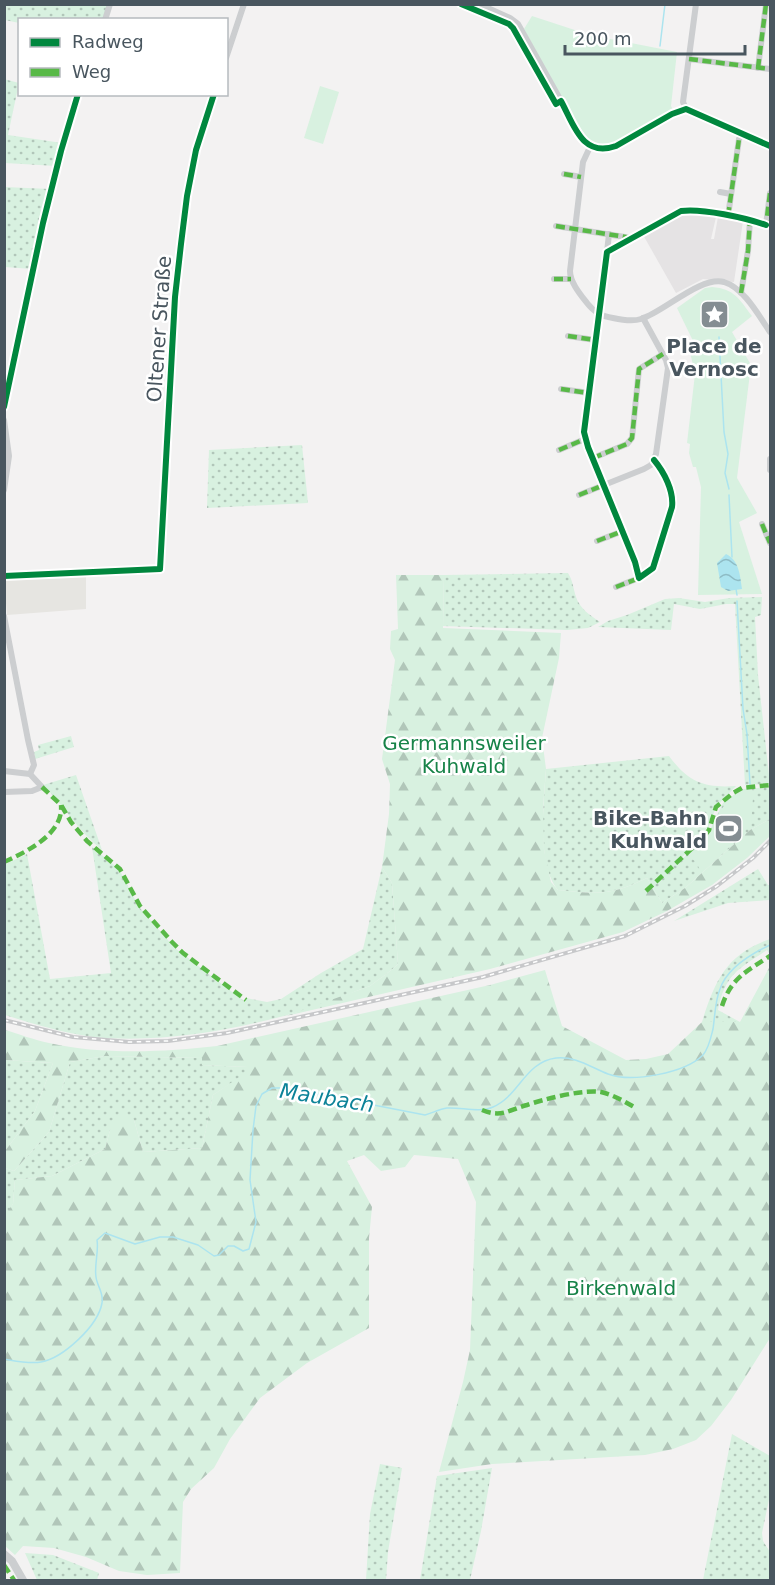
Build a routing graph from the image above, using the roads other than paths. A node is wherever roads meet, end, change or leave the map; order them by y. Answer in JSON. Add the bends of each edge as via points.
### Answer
{"nodes":[{"id":1,"x":244,"y":4,"type":"edge"},
{"id":2,"x":479,"y":4,"type":"edge"},
{"id":3,"x":696,"y":4,"type":"edge"},
{"id":4,"x":765,"y":5,"type":"edge"},
{"id":5,"x":228,"y":52,"type":"edge"},
{"id":6,"x":689,"y":59,"type":"junction"},
{"id":7,"x":758,"y":68,"type":"junction"},
{"id":8,"x":771,"y":69,"type":"edge"},
{"id":9,"x":77,"y":96,"type":"edge"},
{"id":10,"x":213,"y":96,"type":"edge"},
{"id":11,"x":686,"y":109,"type":"junction"},
{"id":12,"x":741,"y":134,"type":"junction"},
{"id":13,"x":771,"y":146,"type":"edge"},
{"id":14,"x":590,"y":147,"type":"junction"},
{"id":15,"x":564,"y":174,"type":"dead end"},
{"id":16,"x":581,"y":177,"type":"junction"},
{"id":17,"x":720,"y":192,"type":"dead end"},
{"id":18,"x":771,"y":193,"type":"edge"},
{"id":19,"x":731,"y":194,"type":"junction"},
{"id":20,"x":728,"y":216,"type":"junction"},
{"id":21,"x":750,"y":220,"type":"junction"},
{"id":22,"x":768,"y":225,"type":"edge"},
{"id":23,"x":556,"y":226,"type":"dead end"},
{"id":24,"x":575,"y":229,"type":"junction"},
{"id":25,"x":609,"y":234,"type":"junction"},
{"id":26,"x":632,"y":238,"type":"junction"},
{"id":27,"x":607,"y":252,"type":"junction"},
{"id":28,"x":554,"y":279,"type":"dead end"},
{"id":29,"x":571,"y":279,"type":"junction"},
{"id":30,"x":741,"y":293,"type":"junction"},
{"id":31,"x":598,"y":315,"type":"junction"},
{"id":32,"x":643,"y":318,"type":"junction"},
{"id":33,"x":771,"y":332,"type":"edge"},
{"id":34,"x":568,"y":336,"type":"dead end"},
{"id":35,"x":595,"y":340,"type":"junction"},
{"id":36,"x":663,"y":354,"type":"junction"},
{"id":37,"x":561,"y":389,"type":"dead end"},
{"id":38,"x":589,"y":393,"type":"junction"},
{"id":39,"x":4,"y":407,"type":"edge"},
{"id":40,"x":4,"y":420,"type":"edge"},
{"id":41,"x":585,"y":439,"type":"junction"},
{"id":42,"x":559,"y":450,"type":"dead end"},
{"id":43,"x":593,"y":458,"type":"junction"},
{"id":44,"x":771,"y":459,"type":"edge"},
{"id":45,"x":654,"y":460,"type":"junction"},
{"id":46,"x":771,"y":470,"type":"edge"},
{"id":47,"x":604,"y":485,"type":"junction"},
{"id":48,"x":4,"y":490,"type":"edge"},
{"id":49,"x":579,"y":495,"type":"dead end"},
{"id":50,"x":762,"y":524,"type":"dead end"},
{"id":51,"x":623,"y":531,"type":"junction"},
{"id":52,"x":597,"y":541,"type":"dead end"},
{"id":53,"x":770,"y":541,"type":"edge"},
{"id":54,"x":4,"y":576,"type":"edge"},
{"id":55,"x":639,"y":578,"type":"junction"},
{"id":56,"x":616,"y":587,"type":"dead end"},
{"id":57,"x":4,"y":616,"type":"edge"},
{"id":58,"x":4,"y":771,"type":"edge"},
{"id":59,"x":30,"y":774,"type":"junction"},
{"id":60,"x":4,"y":792,"type":"edge"},
{"id":61,"x":4,"y":1554,"type":"edge"},
{"id":62,"x":23,"y":1581,"type":"edge"}],
"edges":[{"from":1,"to":5,"type":"street"},
{"from":2,"to":14,"type":"street","via":[[518,24]]},
{"from":3,"to":6,"type":"street"},
{"from":4,"to":7,"type":"street"},
{"from":6,"to":7,"type":"street"},
{"from":6,"to":11,"type":"street","via":[[683,102]]},
{"from":7,"to":8,"type":"street"},
{"from":9,"to":39,"type":"street","via":[[43,223]]},
{"from":10,"to":54,"type":"street","name":"Oltener Straße","via":[[196,150],[187,196],[175,297],[160,570]]},
{"from":11,"to":12,"type":"street"},
{"from":11,"to":14,"type":"street","via":[[616,146]]},
{"from":12,"to":13,"type":"street"},
{"from":12,"to":19,"type":"street"},
{"from":14,"to":16,"type":"street"},
{"from":15,"to":16,"type":"street"},
{"from":16,"to":24,"type":"street"},
{"from":17,"to":19,"type":"street"},
{"from":18,"to":22,"type":"street"},
{"from":19,"to":20,"type":"street"},
{"from":20,"to":21,"type":"street"},
{"from":20,"to":26,"type":"street","via":[[681,211]]},
{"from":21,"to":22,"type":"street"},
{"from":21,"to":30,"type":"street"},
{"from":23,"to":24,"type":"street"},
{"from":24,"to":25,"type":"street"},
{"from":24,"to":29,"type":"street"},
{"from":25,"to":26,"type":"street"},
{"from":25,"to":27,"type":"street"},
{"from":26,"to":27,"type":"street"},
{"from":27,"to":31,"type":"street"},
{"from":28,"to":29,"type":"street"},
{"from":29,"to":31,"type":"street"},
{"from":30,"to":32,"type":"street","via":[[727,284],[711,281]]},
{"from":30,"to":33,"type":"street"},
{"from":31,"to":32,"type":"street","via":[[622,320]]},
{"from":31,"to":35,"type":"street"},
{"from":32,"to":36,"type":"street"},
{"from":34,"to":35,"type":"street"},
{"from":35,"to":38,"type":"street"},
{"from":36,"to":43,"type":"street","via":[[639,369],[632,438],[627,444]]},
{"from":36,"to":45,"type":"street","via":[[668,368]]},
{"from":37,"to":38,"type":"street"},
{"from":38,"to":41,"type":"street"},
{"from":40,"to":48,"type":"street","via":[[9,456]]},
{"from":41,"to":42,"type":"street"},
{"from":41,"to":43,"type":"street"},
{"from":43,"to":47,"type":"street"},
{"from":44,"to":46,"type":"street"},
{"from":45,"to":47,"type":"street","via":[[644,469]]},
{"from":45,"to":55,"type":"street","via":[[673,501],[653,568]]},
{"from":47,"to":49,"type":"street"},
{"from":47,"to":51,"type":"street"},
{"from":50,"to":53,"type":"street"},
{"from":51,"to":52,"type":"street"},
{"from":51,"to":55,"type":"street"},
{"from":55,"to":56,"type":"street"},
{"from":57,"to":59,"type":"street","via":[[34,765]]},
{"from":58,"to":59,"type":"street"},
{"from":59,"to":60,"type":"street","via":[[42,787]]},
{"from":61,"to":62,"type":"street"}]}
